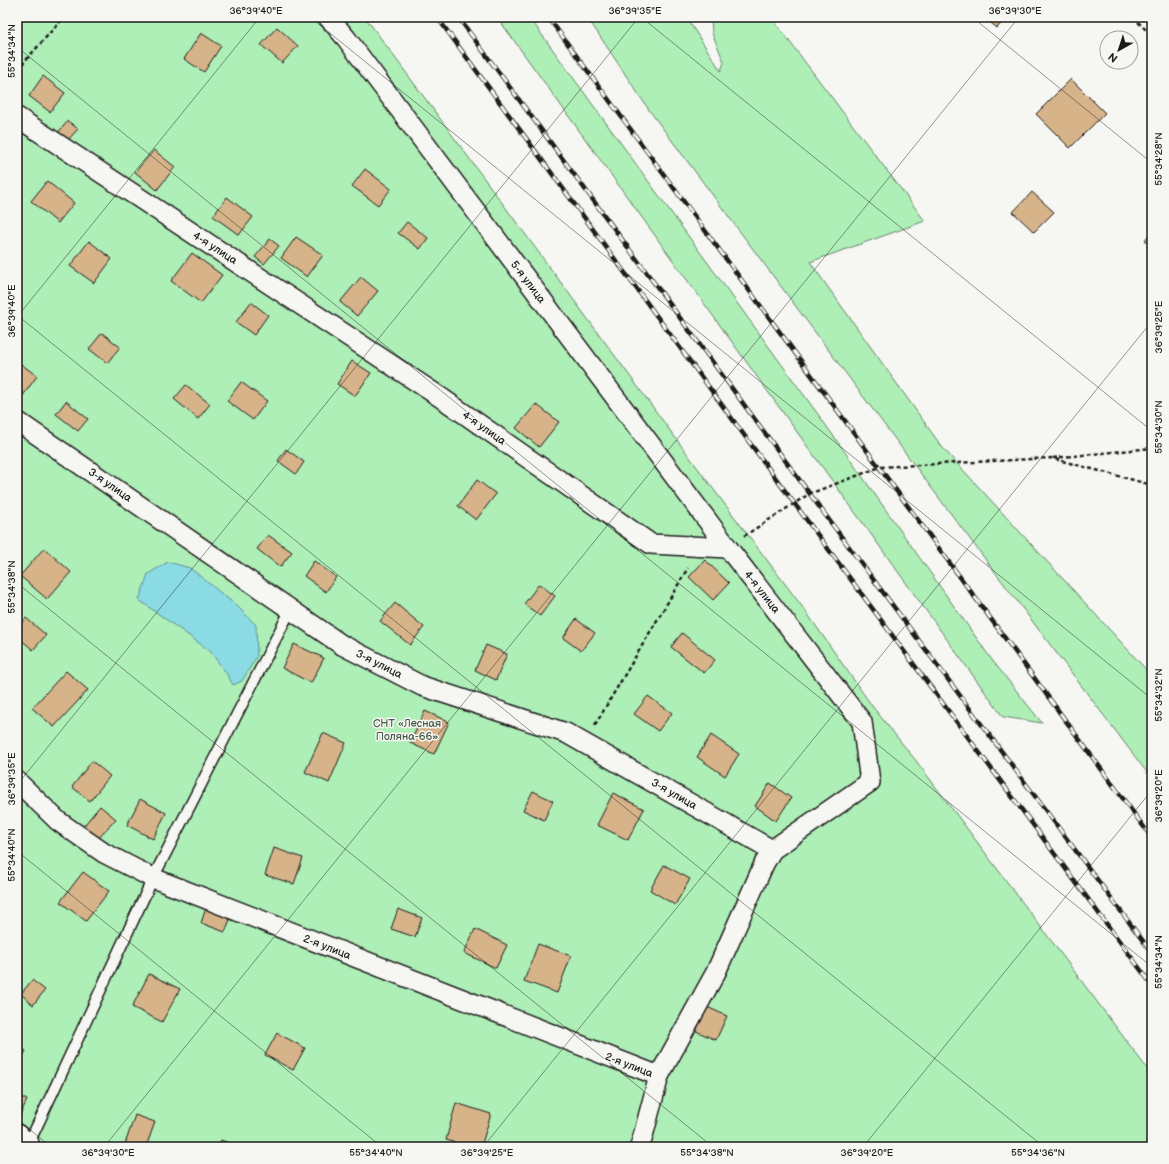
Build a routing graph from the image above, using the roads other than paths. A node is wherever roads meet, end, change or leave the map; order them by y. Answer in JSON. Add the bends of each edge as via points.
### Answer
{"nodes":[{"id":1,"x":328,"y":17,"type":"edge"},
{"id":2,"x":17,"y":117,"type":"edge"},
{"id":3,"x":17,"y":421,"type":"edge"},
{"id":4,"x":728,"y":548,"type":"junction"},
{"id":5,"x":291,"y":609,"type":"junction"},
{"id":6,"x":17,"y":781,"type":"edge"},
{"id":7,"x":772,"y":850,"type":"junction"},
{"id":8,"x":154,"y":878,"type":"junction"},
{"id":9,"x":659,"y":1076,"type":"junction"},
{"id":10,"x":25,"y":1141,"type":"edge"},
{"id":11,"x":640,"y":1147,"type":"edge"}],
"edges":[{"from":1,"to":4,"type":"street","name":"5-я улица"},
{"from":2,"to":4,"type":"street","name":"4-я улица","via":[[443,399],[652,544]]},
{"from":3,"to":5,"type":"street","name":"3-я улица"},
{"from":4,"to":7,"type":"street","name":"4-я улица","via":[[862,722],[870,782]]},
{"from":5,"to":7,"type":"street","name":"3-я улица","via":[[342,645],[422,686],[566,733]]},
{"from":5,"to":8,"type":"lane"},
{"from":6,"to":8,"type":"street","name":"2-я улица","via":[[58,821],[104,853]]},
{"from":7,"to":9,"type":"street","via":[[716,972]]},
{"from":8,"to":9,"type":"street","name":"2-я улица"},
{"from":8,"to":10,"type":"lane"},
{"from":9,"to":11,"type":"street"}]}
